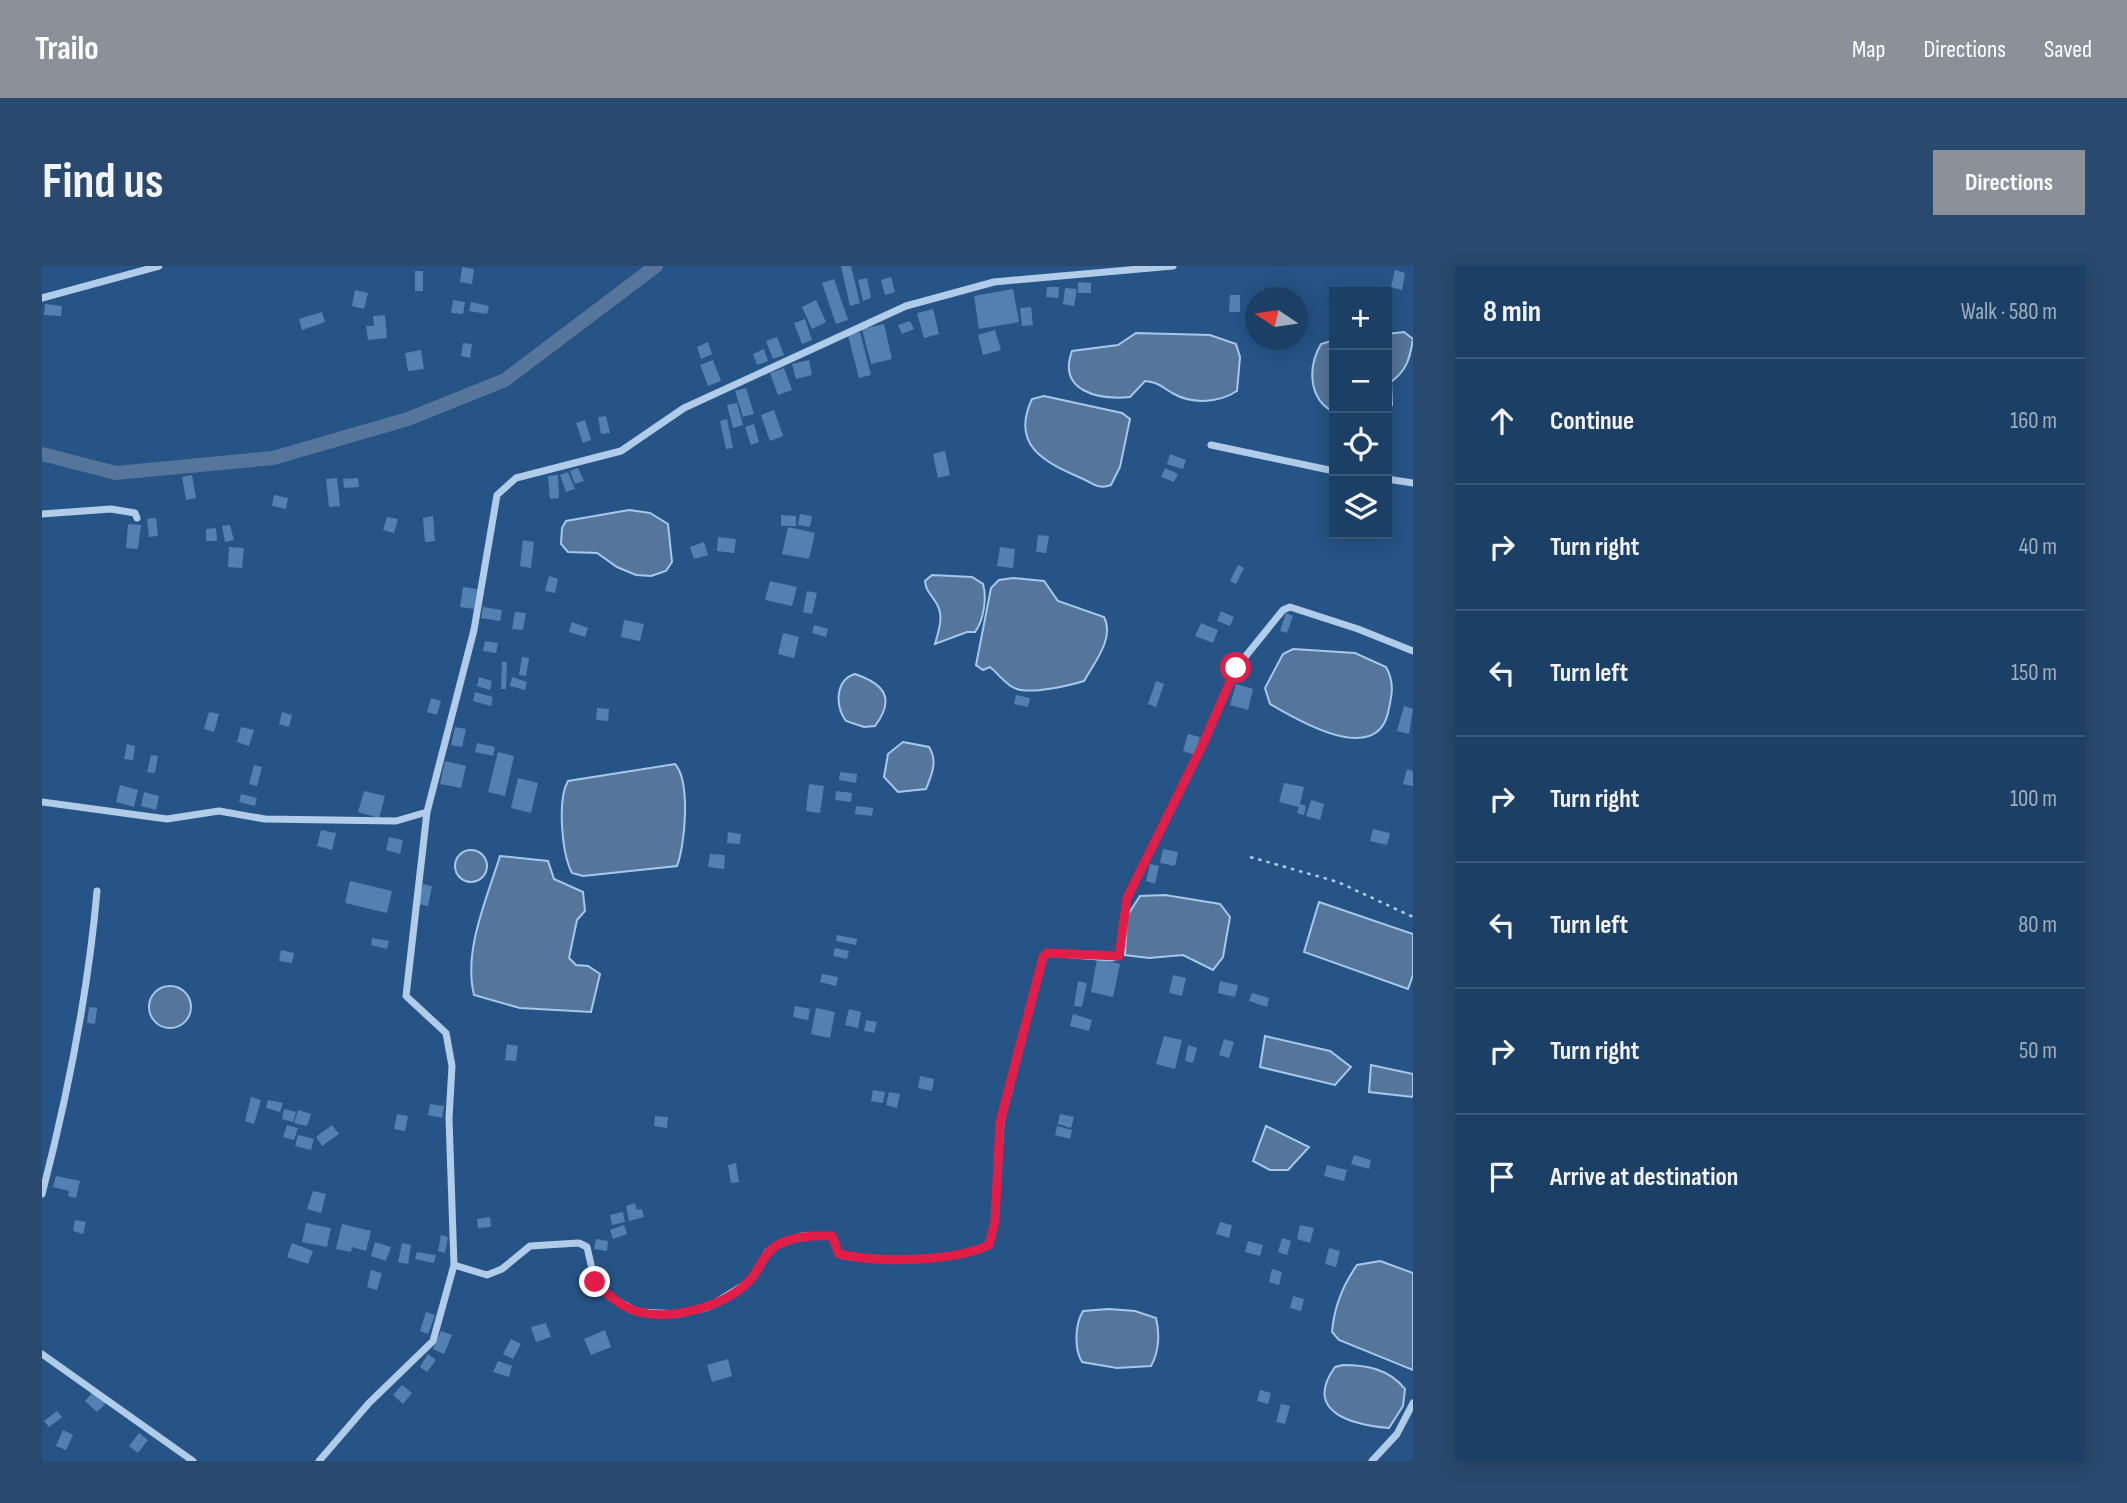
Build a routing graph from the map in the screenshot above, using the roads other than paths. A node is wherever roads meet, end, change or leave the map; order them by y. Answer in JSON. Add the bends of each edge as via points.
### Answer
{"nodes":[{"id":1,"x":159,"y":266,"type":"edge"},
{"id":2,"x":1173,"y":266,"type":"edge"},
{"id":3,"x":42,"y":298,"type":"edge"},
{"id":4,"x":1211,"y":445,"type":"dead end"},
{"id":5,"x":1329,"y":470,"type":"edge"},
{"id":6,"x":1392,"y":480,"type":"edge"},
{"id":7,"x":1413,"y":482,"type":"edge"},
{"id":8,"x":42,"y":514,"type":"edge"},
{"id":9,"x":137,"y":518,"type":"dead end"},
{"id":10,"x":1413,"y":651,"type":"edge"},
{"id":11,"x":42,"y":802,"type":"edge"},
{"id":12,"x":427,"y":812,"type":"junction"},
{"id":13,"x":97,"y":891,"type":"dead end"},
{"id":14,"x":42,"y":1194,"type":"edge"},
{"id":15,"x":454,"y":1265,"type":"junction"},
{"id":16,"x":42,"y":1354,"type":"edge"},
{"id":17,"x":1413,"y":1404,"type":"edge"},
{"id":18,"x":193,"y":1461,"type":"edge"},
{"id":19,"x":319,"y":1461,"type":"edge"},
{"id":20,"x":1372,"y":1461,"type":"edge"}],
"edges":[{"from":1,"to":3,"type":"street"},
{"from":2,"to":12,"type":"street","via":[[994,282],[906,306],[684,408],[621,451],[516,478],[497,495],[474,630]]},
{"from":4,"to":5,"type":"street"},
{"from":6,"to":7,"type":"street"},
{"from":8,"to":9,"type":"street","via":[[111,509],[135,513]]},
{"from":10,"to":15,"type":"street","via":[[1290,607],[1236,668],[1127,898],[1119,956],[1047,953],[1043,957],[1000,1122],[995,1221],[989,1245],[923,1258],[852,1257],[839,1254],[832,1236],[802,1236],[768,1251],[749,1282],[708,1307],[679,1314],[638,1312],[610,1297],[595,1282],[587,1247],[579,1243],[530,1246],[487,1275]]},
{"from":11,"to":12,"type":"street","via":[[167,819],[219,811],[265,819],[396,821]]},
{"from":12,"to":15,"type":"street","via":[[406,996],[446,1033],[452,1066],[449,1118]]},
{"from":13,"to":14,"type":"street","via":[[77,1045]]},
{"from":15,"to":19,"type":"street","via":[[433,1341],[369,1403]]},
{"from":16,"to":18,"type":"street"},
{"from":17,"to":20,"type":"street","via":[[1397,1434]]}]}
